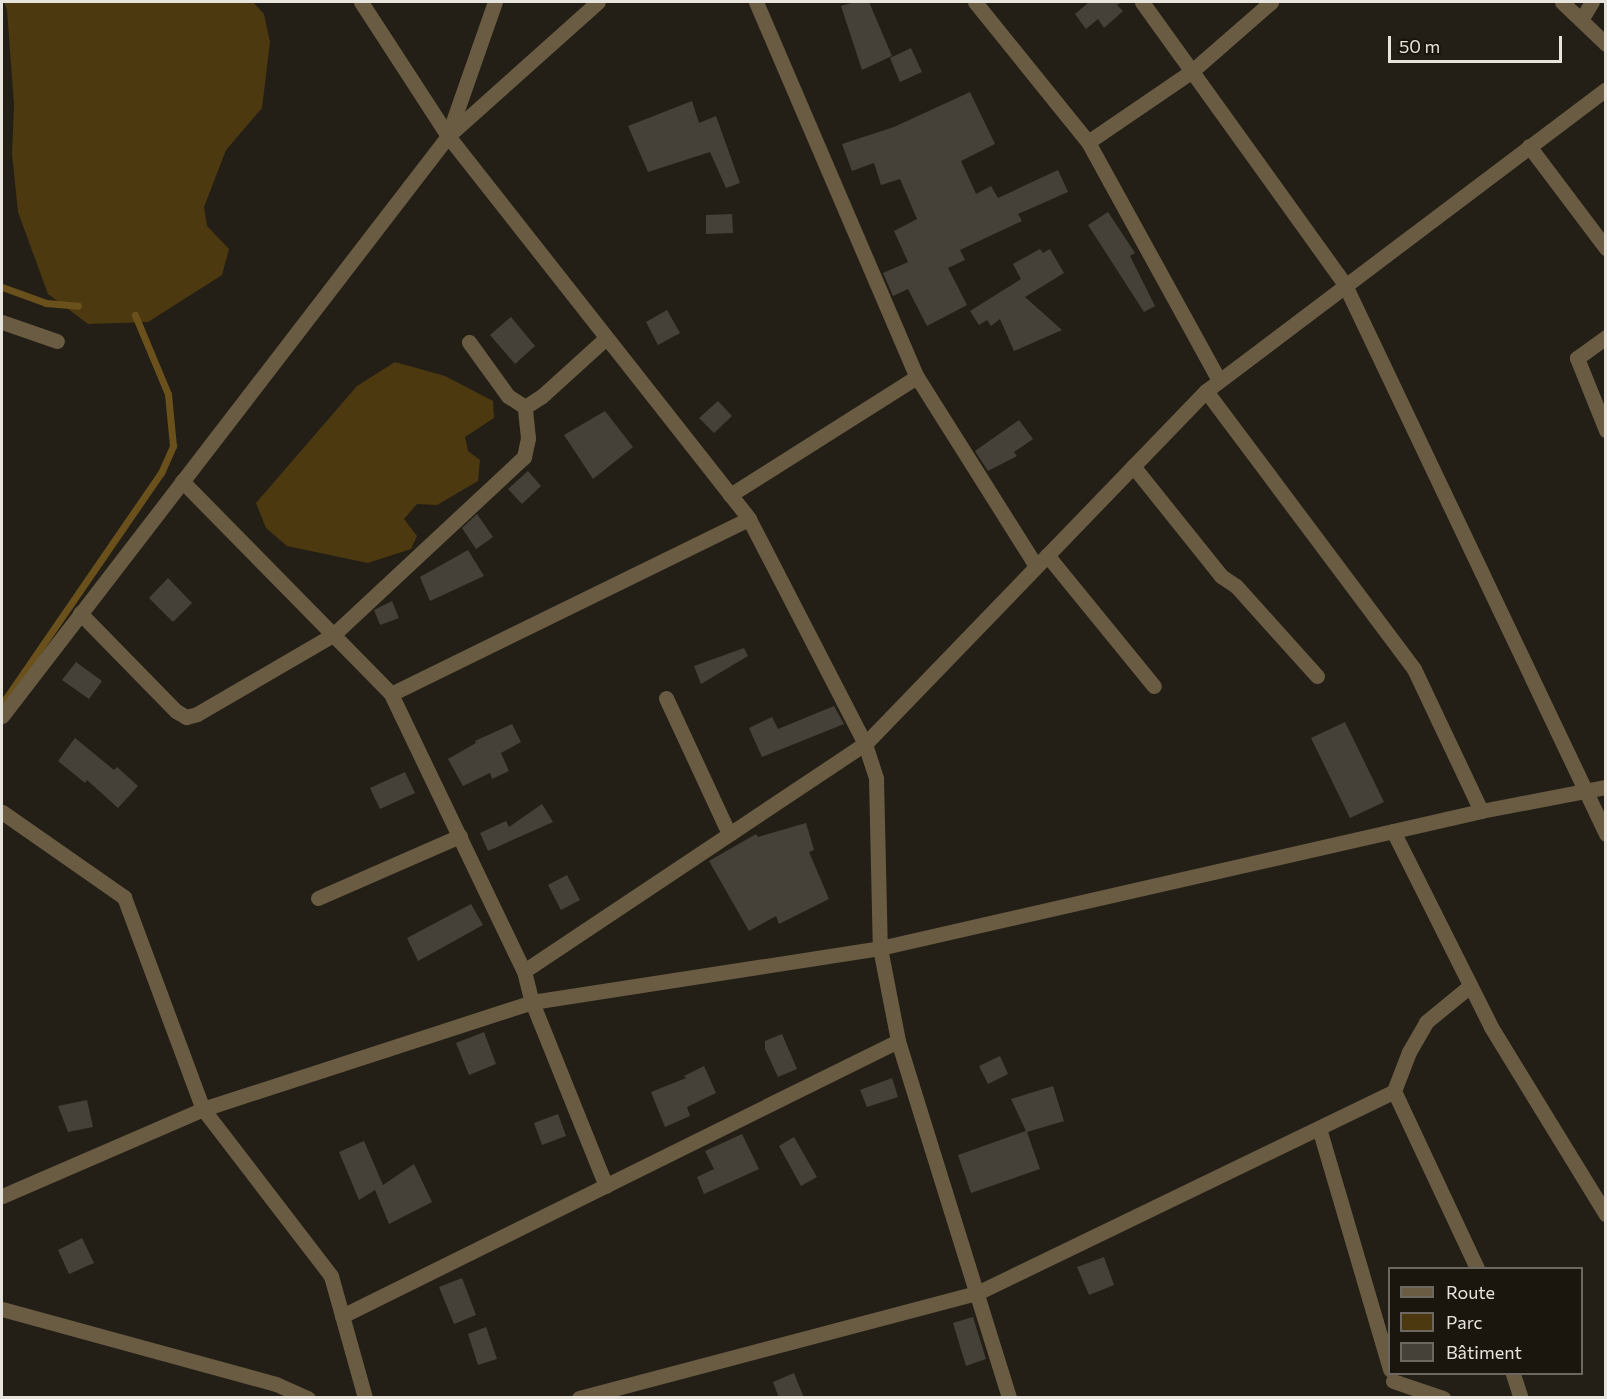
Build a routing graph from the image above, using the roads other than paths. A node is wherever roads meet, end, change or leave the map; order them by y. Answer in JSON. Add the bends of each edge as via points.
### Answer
{"nodes":[{"id":1,"x":361,"y":2,"type":"edge"},
{"id":2,"x":495,"y":2,"type":"edge"},
{"id":3,"x":598,"y":2,"type":"edge"},
{"id":4,"x":756,"y":2,"type":"edge"},
{"id":5,"x":975,"y":2,"type":"edge"},
{"id":6,"x":1142,"y":2,"type":"edge"},
{"id":7,"x":1271,"y":2,"type":"edge"},
{"id":8,"x":1563,"y":2,"type":"edge"},
{"id":9,"x":1593,"y":2,"type":"edge"},
{"id":10,"x":1581,"y":20,"type":"junction"},
{"id":11,"x":1605,"y":44,"type":"edge"},
{"id":12,"x":1192,"y":71,"type":"junction"},
{"id":13,"x":1605,"y":89,"type":"edge"},
{"id":14,"x":447,"y":136,"type":"junction"},
{"id":15,"x":1088,"y":142,"type":"junction"},
{"id":16,"x":1529,"y":146,"type":"junction"},
{"id":17,"x":1605,"y":248,"type":"edge"},
{"id":18,"x":1345,"y":285,"type":"junction"},
{"id":19,"x":2,"y":322,"type":"edge"},
{"id":20,"x":1605,"y":337,"type":"edge"},
{"id":21,"x":606,"y":338,"type":"junction"},
{"id":22,"x":57,"y":341,"type":"dead end"},
{"id":23,"x":469,"y":342,"type":"dead end"},
{"id":24,"x":917,"y":377,"type":"junction"},
{"id":25,"x":1219,"y":380,"type":"junction"},
{"id":26,"x":1206,"y":391,"type":"junction"},
{"id":27,"x":525,"y":407,"type":"junction"},
{"id":28,"x":1605,"y":429,"type":"edge"},
{"id":29,"x":1133,"y":466,"type":"junction"},
{"id":30,"x":182,"y":481,"type":"junction"},
{"id":31,"x":730,"y":495,"type":"junction"},
{"id":32,"x":749,"y":519,"type":"junction"},
{"id":33,"x":1047,"y":555,"type":"junction"},
{"id":34,"x":1036,"y":566,"type":"junction"},
{"id":35,"x":80,"y":613,"type":"junction"},
{"id":36,"x":333,"y":635,"type":"junction"},
{"id":37,"x":1317,"y":676,"type":"dead end"},
{"id":38,"x":1154,"y":686,"type":"dead end"},
{"id":39,"x":391,"y":694,"type":"junction"},
{"id":40,"x":666,"y":698,"type":"dead end"},
{"id":41,"x":2,"y":716,"type":"edge"},
{"id":42,"x":865,"y":744,"type":"junction"},
{"id":43,"x":1605,"y":787,"type":"edge"},
{"id":44,"x":1587,"y":790,"type":"junction"},
{"id":45,"x":1481,"y":811,"type":"junction"},
{"id":46,"x":2,"y":812,"type":"edge"},
{"id":47,"x":1392,"y":831,"type":"junction"},
{"id":48,"x":729,"y":834,"type":"junction"},
{"id":49,"x":1605,"y":834,"type":"edge"},
{"id":50,"x":460,"y":837,"type":"junction"},
{"id":51,"x":318,"y":898,"type":"dead end"},
{"id":52,"x":880,"y":948,"type":"junction"},
{"id":53,"x":524,"y":971,"type":"junction"},
{"id":54,"x":1470,"y":986,"type":"junction"},
{"id":55,"x":532,"y":1002,"type":"junction"},
{"id":56,"x":898,"y":1041,"type":"junction"},
{"id":57,"x":1394,"y":1091,"type":"junction"},
{"id":58,"x":203,"y":1109,"type":"junction"},
{"id":59,"x":1319,"y":1128,"type":"junction"},
{"id":60,"x":606,"y":1186,"type":"junction"},
{"id":61,"x":2,"y":1196,"type":"edge"},
{"id":62,"x":1605,"y":1215,"type":"edge"},
{"id":63,"x":1476,"y":1267,"type":"edge"},
{"id":64,"x":977,"y":1293,"type":"junction"},
{"id":65,"x":2,"y":1309,"type":"edge"},
{"id":66,"x":342,"y":1316,"type":"junction"},
{"id":67,"x":1388,"y":1365,"type":"edge"},
{"id":68,"x":1391,"y":1375,"type":"edge"},
{"id":69,"x":1513,"y":1375,"type":"edge"},
{"id":70,"x":308,"y":1398,"type":"edge"},
{"id":71,"x":365,"y":1398,"type":"edge"},
{"id":72,"x":579,"y":1398,"type":"edge"},
{"id":73,"x":1009,"y":1398,"type":"edge"},
{"id":74,"x":1398,"y":1398,"type":"edge"},
{"id":75,"x":1443,"y":1398,"type":"edge"},
{"id":76,"x":1521,"y":1398,"type":"edge"}],
"edges":[{"from":1,"to":14,"type":"street"},
{"from":2,"to":14,"type":"street"},
{"from":3,"to":14,"type":"street"},
{"from":4,"to":24,"type":"street"},
{"from":5,"to":15,"type":"street"},
{"from":6,"to":12,"type":"street"},
{"from":7,"to":12,"type":"street"},
{"from":8,"to":10,"type":"street"},
{"from":9,"to":10,"type":"street"},
{"from":10,"to":11,"type":"street"},
{"from":12,"to":15,"type":"street"},
{"from":12,"to":18,"type":"street"},
{"from":13,"to":16,"type":"street"},
{"from":14,"to":21,"type":"street"},
{"from":14,"to":30,"type":"street"},
{"from":15,"to":25,"type":"street"},
{"from":16,"to":17,"type":"street"},
{"from":16,"to":18,"type":"street"},
{"from":18,"to":25,"type":"street"},
{"from":18,"to":44,"type":"street"},
{"from":19,"to":22,"type":"street"},
{"from":20,"to":28,"type":"street","via":[[1577,358]]},
{"from":21,"to":27,"type":"street"},
{"from":21,"to":31,"type":"street"},
{"from":23,"to":27,"type":"street","via":[[508,396]]},
{"from":24,"to":31,"type":"street"},
{"from":24,"to":34,"type":"street"},
{"from":25,"to":26,"type":"street"},
{"from":26,"to":29,"type":"street"},
{"from":26,"to":45,"type":"street","via":[[1414,669]]},
{"from":27,"to":36,"type":"street","via":[[528,438],[524,457]]},
{"from":29,"to":33,"type":"street"},
{"from":29,"to":37,"type":"street","via":[[1221,576],[1236,586]]},
{"from":30,"to":35,"type":"street"},
{"from":30,"to":36,"type":"street"},
{"from":31,"to":32,"type":"street"},
{"from":32,"to":39,"type":"street"},
{"from":32,"to":42,"type":"street"},
{"from":33,"to":34,"type":"street"},
{"from":33,"to":38,"type":"street"},
{"from":34,"to":42,"type":"street"},
{"from":35,"to":36,"type":"street","via":[[186,717]]},
{"from":35,"to":41,"type":"street"},
{"from":36,"to":39,"type":"street"},
{"from":39,"to":50,"type":"street"},
{"from":40,"to":48,"type":"street"},
{"from":42,"to":48,"type":"street"},
{"from":42,"to":52,"type":"street","via":[[876,778]]},
{"from":43,"to":44,"type":"street"},
{"from":44,"to":45,"type":"street"},
{"from":44,"to":49,"type":"street"},
{"from":45,"to":47,"type":"street"},
{"from":46,"to":58,"type":"street","via":[[124,897]]},
{"from":47,"to":52,"type":"street"},
{"from":47,"to":54,"type":"street"},
{"from":48,"to":53,"type":"street"},
{"from":50,"to":51,"type":"street"},
{"from":50,"to":53,"type":"street"},
{"from":52,"to":55,"type":"street"},
{"from":52,"to":56,"type":"street"},
{"from":53,"to":55,"type":"street"},
{"from":54,"to":57,"type":"street","via":[[1426,1022]]},
{"from":54,"to":62,"type":"street"},
{"from":55,"to":58,"type":"street"},
{"from":55,"to":60,"type":"street"},
{"from":56,"to":60,"type":"street"},
{"from":56,"to":64,"type":"street"},
{"from":57,"to":59,"type":"street"},
{"from":57,"to":63,"type":"street"},
{"from":58,"to":61,"type":"street"},
{"from":58,"to":66,"type":"street","via":[[331,1276]]},
{"from":59,"to":64,"type":"street"},
{"from":59,"to":67,"type":"street"},
{"from":60,"to":66,"type":"street"},
{"from":64,"to":72,"type":"street"},
{"from":64,"to":73,"type":"street"},
{"from":65,"to":70,"type":"street","via":[[276,1384]]},
{"from":66,"to":71,"type":"street"},
{"from":68,"to":74,"type":"street"},
{"from":68,"to":75,"type":"street"},
{"from":69,"to":76,"type":"street"}]}
